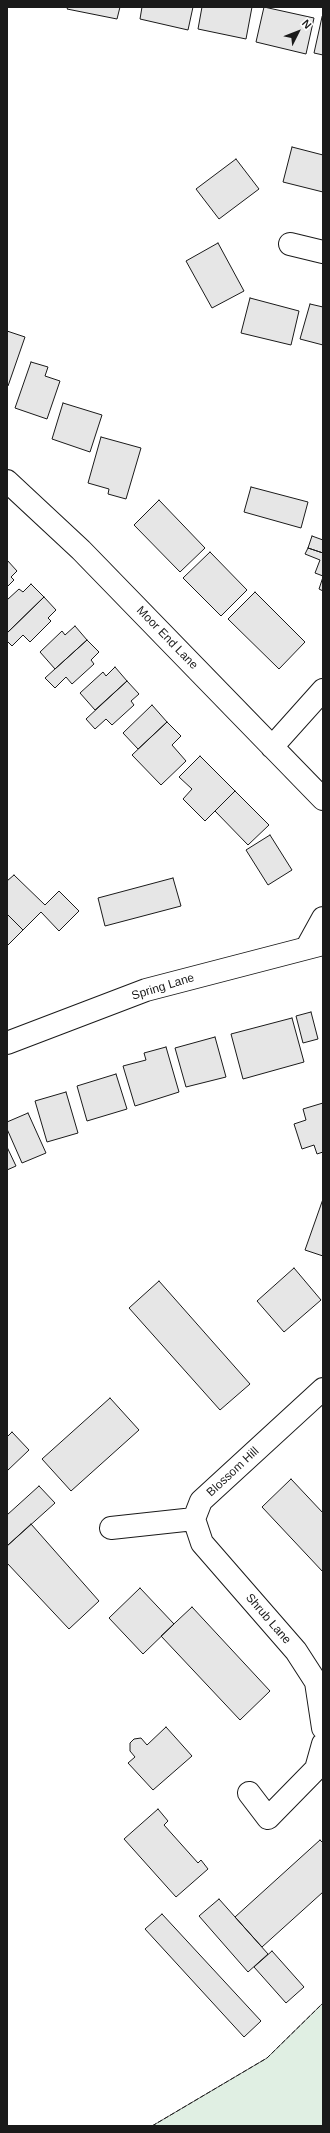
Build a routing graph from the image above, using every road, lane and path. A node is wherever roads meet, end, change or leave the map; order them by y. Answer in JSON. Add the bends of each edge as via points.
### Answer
{"nodes":[{"id":1,"x":290,"y":244,"type":"dead end"},
{"id":2,"x":323,"y":252,"type":"edge"},
{"id":3,"x":7,"y":481,"type":"edge"},
{"id":4,"x":323,"y":690,"type":"edge"},
{"id":5,"x":272,"y":747,"type":"junction"},
{"id":6,"x":323,"y":800,"type":"edge"},
{"id":7,"x":323,"y":918,"type":"edge"},
{"id":8,"x":315,"y":945,"type":"edge"},
{"id":9,"x":7,"y":1043,"type":"edge"},
{"id":10,"x":323,"y":1388,"type":"edge"},
{"id":11,"x":194,"y":1519,"type":"junction"},
{"id":12,"x":111,"y":1528,"type":"dead end"},
{"id":13,"x":323,"y":1728,"type":"edge"},
{"id":14,"x":323,"y":1744,"type":"edge"},
{"id":15,"x":249,"y":1793,"type":"dead end"}],
"edges":[{"from":1,"to":2,"type":"street"},
{"from":3,"to":5,"type":"street","name":"Moor End Lane","via":[[81,550]]},
{"from":4,"to":5,"type":"street"},
{"from":5,"to":6,"type":"street","name":"Moor End Lane"},
{"from":7,"to":8,"type":"street"},
{"from":8,"to":9,"type":"street","name":"Spring Lane","via":[[146,990]]},
{"from":10,"to":11,"type":"street","name":"Blossom Hill","via":[[201,1501]]},
{"from":11,"to":12,"type":"street"},
{"from":11,"to":13,"type":"street","name":"Shrub Lane","via":[[202,1543],[296,1651],[316,1682]]},
{"from":14,"to":15,"type":"street","via":[[316,1769],[268,1818]]}]}
